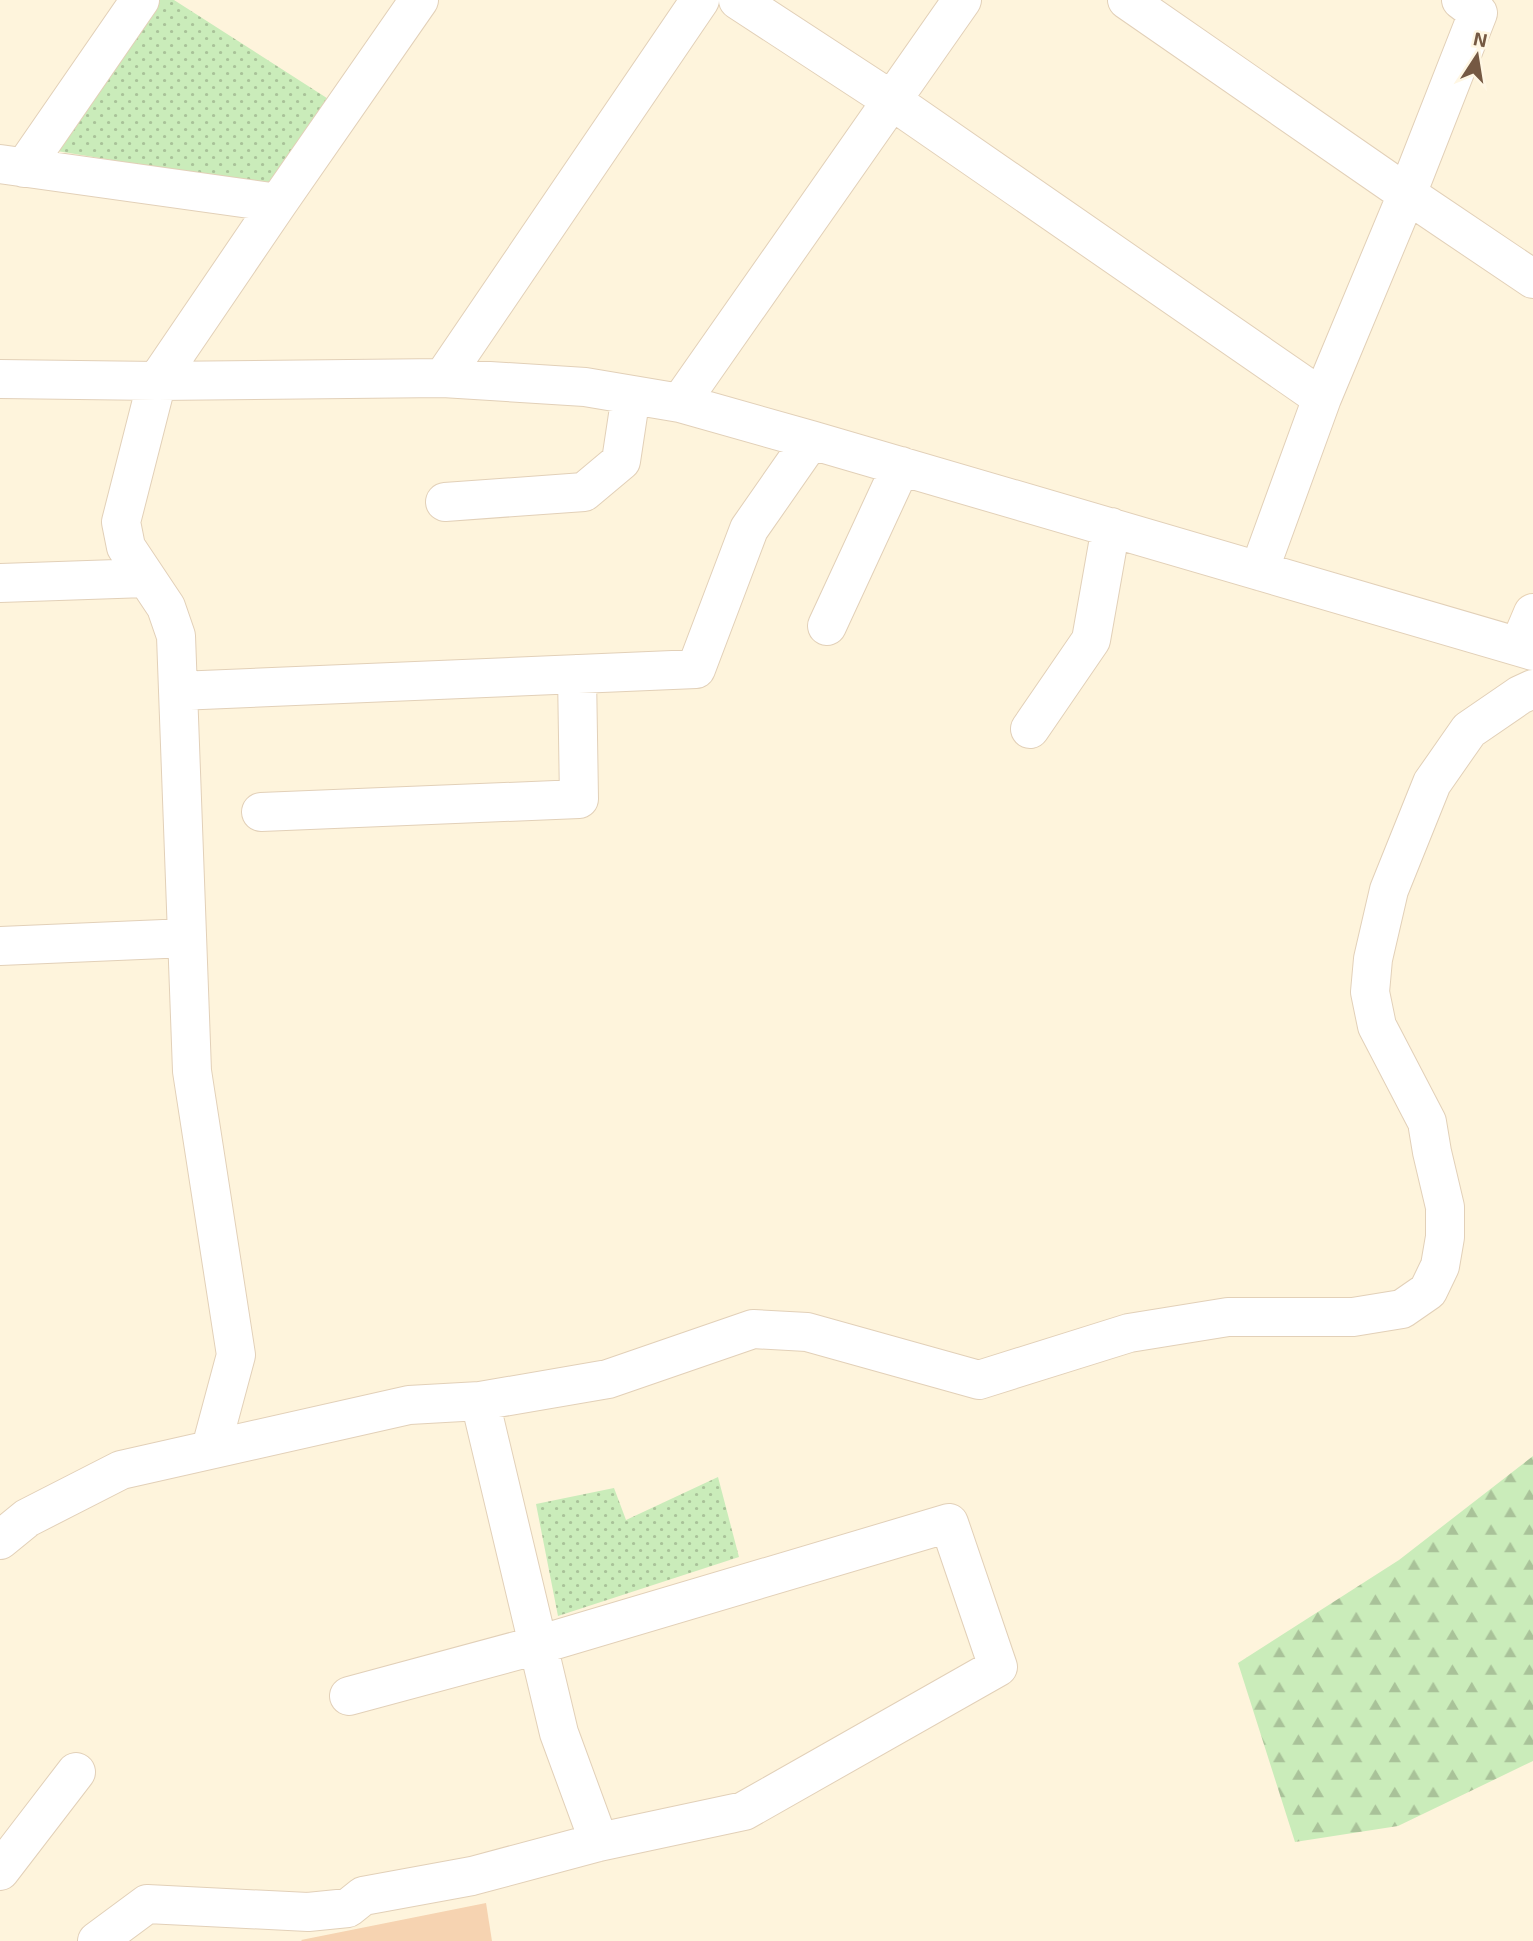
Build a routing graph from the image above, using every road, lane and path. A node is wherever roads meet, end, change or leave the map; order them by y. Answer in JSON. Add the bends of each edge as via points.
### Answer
{"nodes":[{"id":1,"x":140,"y":0,"type":"edge"},
{"id":2,"x":419,"y":0,"type":"edge"},
{"id":3,"x":700,"y":0,"type":"edge"},
{"id":4,"x":738,"y":0,"type":"edge"},
{"id":5,"x":962,"y":0,"type":"edge"},
{"id":6,"x":1127,"y":0,"type":"edge"},
{"id":7,"x":1461,"y":0,"type":"edge"},
{"id":8,"x":891,"y":100,"type":"junction"},
{"id":9,"x":12,"y":166,"type":"edge"},
{"id":10,"x":1407,"y":194,"type":"junction"},
{"id":11,"x":278,"y":203,"type":"junction"},
{"id":12,"x":1533,"y":279,"type":"edge"},
{"id":13,"x":443,"y":378,"type":"junction"},
{"id":14,"x":0,"y":379,"type":"edge"},
{"id":15,"x":157,"y":381,"type":"junction"},
{"id":16,"x":631,"y":395,"type":"junction"},
{"id":17,"x":1322,"y":398,"type":"junction"},
{"id":18,"x":680,"y":403,"type":"junction"},
{"id":19,"x":811,"y":440,"type":"junction"},
{"id":20,"x":901,"y":466,"type":"junction"},
{"id":21,"x":445,"y":502,"type":"dead end"},
{"id":22,"x":1111,"y":527,"type":"junction"},
{"id":23,"x":1259,"y":571,"type":"junction"},
{"id":24,"x":146,"y":578,"type":"junction"},
{"id":25,"x":0,"y":583,"type":"edge"},
{"id":26,"x":827,"y":626,"type":"dead end"},
{"id":27,"x":1528,"y":637,"type":"edge"},
{"id":28,"x":577,"y":674,"type":"junction"},
{"id":29,"x":1533,"y":689,"type":"edge"},
{"id":30,"x":178,"y":691,"type":"junction"},
{"id":31,"x":1030,"y":729,"type":"dead end"},
{"id":32,"x":261,"y":812,"type":"dead end"},
{"id":33,"x":187,"y":938,"type":"junction"},
{"id":34,"x":0,"y":946,"type":"edge"},
{"id":35,"x":480,"y":1401,"type":"junction"},
{"id":36,"x":211,"y":1448,"type":"junction"},
{"id":37,"x":0,"y":1540,"type":"edge"},
{"id":38,"x":538,"y":1645,"type":"junction"},
{"id":39,"x":349,"y":1696,"type":"dead end"},
{"id":40,"x":76,"y":1772,"type":"dead end"},
{"id":41,"x":599,"y":1842,"type":"junction"},
{"id":42,"x":0,"y":1871,"type":"edge"},
{"id":43,"x":97,"y":1941,"type":"edge"}],
"edges":[{"from":1,"to":9,"type":"street"},
{"from":2,"to":11,"type":"street"},
{"from":3,"to":13,"type":"street"},
{"from":4,"to":8,"type":"street"},
{"from":5,"to":8,"type":"street"},
{"from":6,"to":10,"type":"street"},
{"from":7,"to":10,"type":"street","via":[[1479,13]]},
{"from":8,"to":17,"type":"street"},
{"from":8,"to":18,"type":"street"},
{"from":9,"to":11,"type":"street"},
{"from":10,"to":12,"type":"street"},
{"from":10,"to":17,"type":"street"},
{"from":11,"to":15,"type":"street"},
{"from":13,"to":15,"type":"street"},
{"from":13,"to":16,"type":"street","via":[[585,387]]},
{"from":14,"to":15,"type":"street"},
{"from":15,"to":24,"type":"street","via":[[121,522],[126,547]]},
{"from":16,"to":18,"type":"street"},
{"from":16,"to":21,"type":"street","via":[[621,461],[583,492]]},
{"from":17,"to":23,"type":"street"},
{"from":18,"to":19,"type":"street"},
{"from":19,"to":20,"type":"street"},
{"from":19,"to":28,"type":"street","via":[[749,529],[696,669]]},
{"from":20,"to":22,"type":"street"},
{"from":20,"to":26,"type":"street"},
{"from":22,"to":23,"type":"street"},
{"from":22,"to":31,"type":"street","via":[[1091,640]]},
{"from":23,"to":27,"type":"street"},
{"from":24,"to":25,"type":"street"},
{"from":24,"to":30,"type":"street","via":[[166,607],[176,636]]},
{"from":28,"to":30,"type":"street"},
{"from":28,"to":32,"type":"street","via":[[579,799]]},
{"from":29,"to":35,"type":"street","via":[[1469,730],[1432,783],[1389,890],[1373,959],[1370,992],[1377,1026],[1427,1122],[1445,1207],[1440,1265],[1427,1291],[1402,1309],[1353,1317],[1228,1317],[1129,1333],[979,1380],[807,1332],[753,1329],[608,1380]]},
{"from":30,"to":33,"type":"street"},
{"from":33,"to":34,"type":"street"},
{"from":33,"to":36,"type":"street","via":[[192,1072],[236,1355]]},
{"from":35,"to":36,"type":"street","via":[[409,1405]]},
{"from":35,"to":38,"type":"street"},
{"from":36,"to":37,"type":"street","via":[[121,1470],[27,1518]]},
{"from":38,"to":39,"type":"street"},
{"from":38,"to":41,"type":"street","via":[[559,1733]]},
{"from":38,"to":41,"type":"street","via":[[949,1523],[998,1667],[744,1811]]},
{"from":40,"to":42,"type":"street"},
{"from":41,"to":43,"type":"street","via":[[472,1876],[363,1896],[348,1908],[308,1912],[147,1904]]}]}
